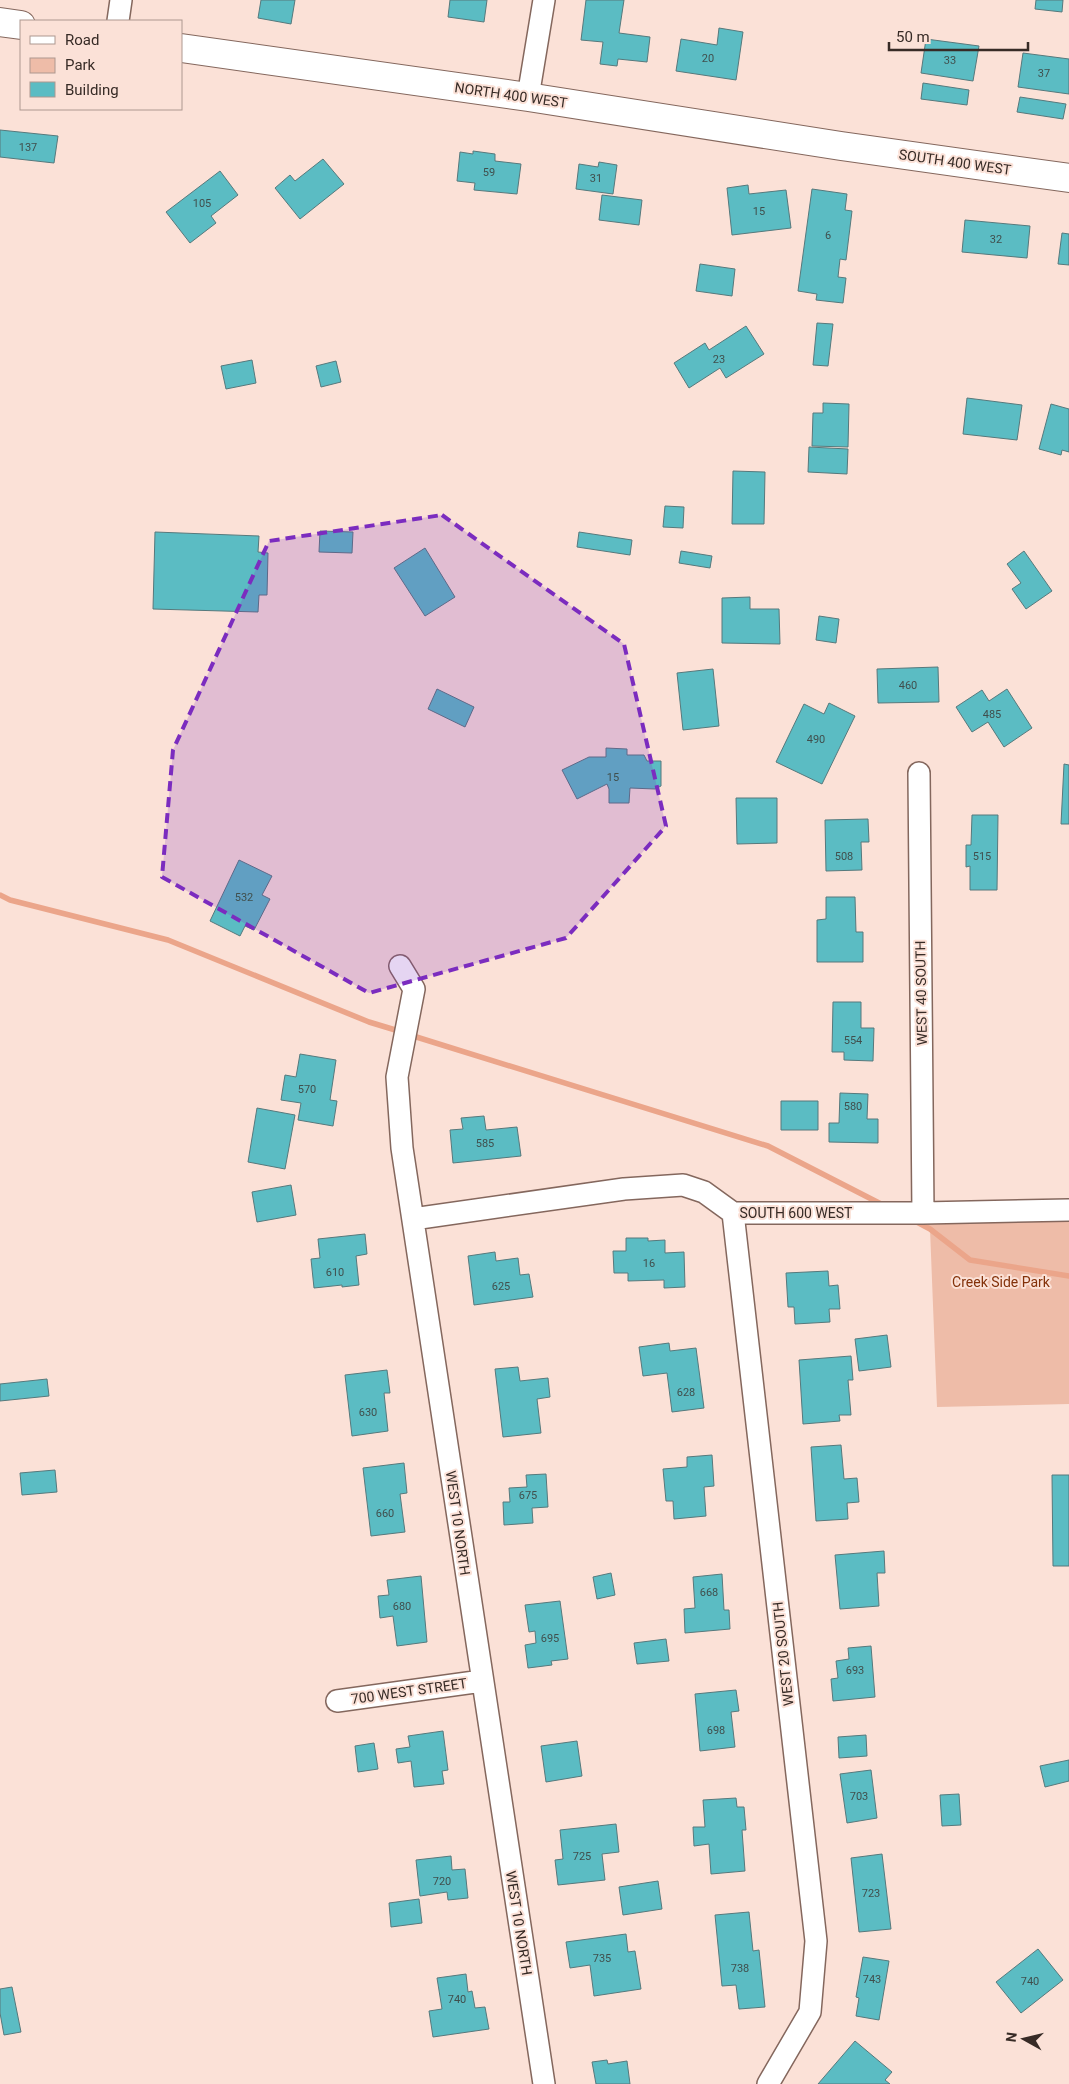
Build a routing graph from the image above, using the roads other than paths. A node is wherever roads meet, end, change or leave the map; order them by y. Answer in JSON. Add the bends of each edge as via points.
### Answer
{"nodes":[{"id":1,"x":121,"y":0,"type":"edge"},
{"id":2,"x":544,"y":0,"type":"edge"},
{"id":3,"x":118,"y":20,"type":"edge"},
{"id":4,"x":0,"y":22,"type":"edge"},
{"id":5,"x":20,"y":25,"type":"edge"},
{"id":6,"x":182,"y":48,"type":"edge"},
{"id":7,"x":528,"y":97,"type":"junction"},
{"id":8,"x":841,"y":146,"type":"joint"},
{"id":9,"x":1069,"y":178,"type":"edge"},
{"id":10,"x":919,"y":773,"type":"dead end"},
{"id":11,"x":400,"y":966,"type":"dead end"},
{"id":12,"x":1069,"y":1210,"type":"edge"},
{"id":13,"x":733,"y":1213,"type":"junction"},
{"id":14,"x":923,"y":1213,"type":"junction"},
{"id":15,"x":413,"y":1219,"type":"junction"},
{"id":16,"x":482,"y":1681,"type":"junction"},
{"id":17,"x":336,"y":1701,"type":"dead end"},
{"id":18,"x":544,"y":2084,"type":"edge"},
{"id":19,"x":768,"y":2084,"type":"edge"}],
"edges":[{"from":1,"to":3,"type":"street"},
{"from":2,"to":7,"type":"street"},
{"from":4,"to":5,"type":"street"},
{"from":6,"to":7,"type":"street","name":"NORTH 400 WEST"},
{"from":7,"to":8,"type":"street","name":"NORTH 400 WEST"},
{"from":8,"to":9,"type":"street","name":"SOUTH 400 WEST"},
{"from":10,"to":14,"type":"street","name":"WEST 40 SOUTH"},
{"from":11,"to":15,"type":"street","name":"WEST 10 NORTH","via":[[414,989],[397,1077],[402,1148]]},
{"from":12,"to":14,"type":"street","name":"SOUTH 600 WEST"},
{"from":13,"to":14,"type":"street","name":"SOUTH 600 WEST"},
{"from":13,"to":15,"type":"street","name":"SOUTH 600 WEST","via":[[704,1192],[683,1185],[624,1188]]},
{"from":13,"to":19,"type":"street","name":"WEST 20 SOUTH","via":[[816,1941],[810,2012]]},
{"from":15,"to":16,"type":"street","name":"WEST 10 NORTH"},
{"from":16,"to":17,"type":"street","name":"700 WEST STREET"},
{"from":16,"to":18,"type":"street","name":"WEST 10 NORTH"}]}
